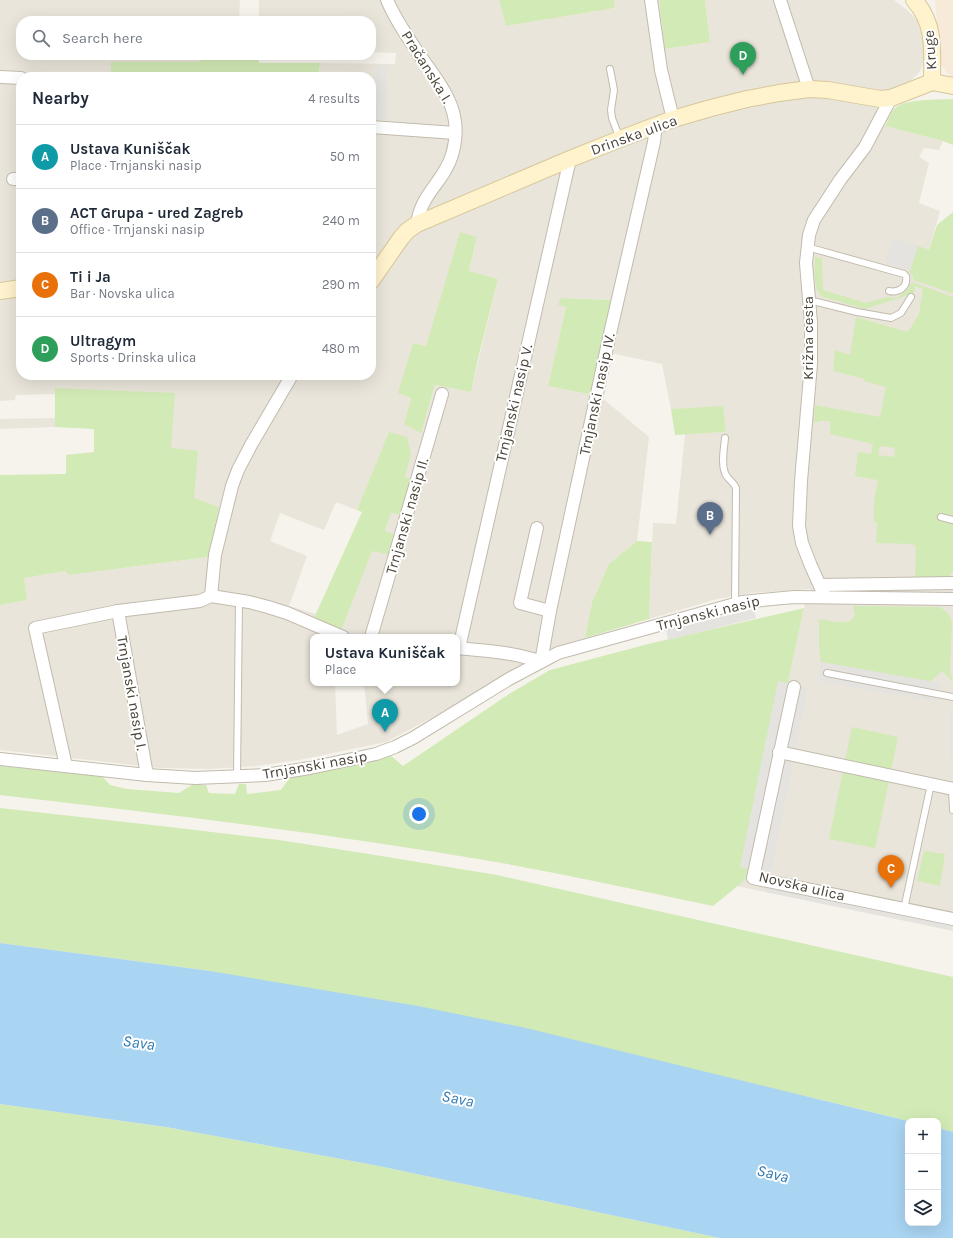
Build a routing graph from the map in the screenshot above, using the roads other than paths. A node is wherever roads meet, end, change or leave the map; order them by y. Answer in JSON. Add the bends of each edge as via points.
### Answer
{"nodes":[{"id":1,"x":387,"y":0,"type":"edge"},
{"id":2,"x":651,"y":0,"type":"edge"},
{"id":3,"x":780,"y":0,"type":"edge"},
{"id":4,"x":918,"y":2,"type":"edge"},
{"id":5,"x":610,"y":69,"type":"dead end"},
{"id":6,"x":0,"y":77,"type":"edge"},
{"id":7,"x":16,"y":78,"type":"edge"},
{"id":8,"x":932,"y":82,"type":"junction"},
{"id":9,"x":953,"y":86,"type":"edge"},
{"id":10,"x":809,"y":89,"type":"junction"},
{"id":11,"x":891,"y":98,"type":"junction"},
{"id":12,"x":673,"y":119,"type":"junction"},
{"id":13,"x":656,"y":126,"type":"junction"},
{"id":14,"x":376,"y":127,"type":"edge"},
{"id":15,"x":456,"y":133,"type":"junction"},
{"id":16,"x":620,"y":139,"type":"junction"},
{"id":17,"x":570,"y":159,"type":"junction"},
{"id":18,"x":417,"y":224,"type":"junction"},
{"id":19,"x":807,"y":247,"type":"junction"},
{"id":20,"x":376,"y":274,"type":"edge"},
{"id":21,"x":16,"y":289,"type":"edge"},
{"id":22,"x":0,"y":291,"type":"edge"},
{"id":23,"x":889,"y":291,"type":"dead end"},
{"id":24,"x":911,"y":297,"type":"dead end"},
{"id":25,"x":809,"y":300,"type":"junction"},
{"id":26,"x":289,"y":380,"type":"edge"},
{"id":27,"x":442,"y":394,"type":"dead end"},
{"id":28,"x":725,"y":438,"type":"dead end"},
{"id":29,"x":941,"y":517,"type":"dead end"},
{"id":30,"x":953,"y":520,"type":"edge"},
{"id":31,"x":537,"y":528,"type":"dead end"},
{"id":32,"x":953,"y":583,"type":"edge"},
{"id":33,"x":820,"y":585,"type":"junction"},
{"id":34,"x":211,"y":596,"type":"junction"},
{"id":35,"x":825,"y":597,"type":"junction"},
{"id":36,"x":953,"y":599,"type":"edge"},
{"id":37,"x":239,"y":601,"type":"junction"},
{"id":38,"x":735,"y":604,"type":"junction"},
{"id":39,"x":118,"y":611,"type":"junction"},
{"id":40,"x":550,"y":611,"type":"junction"},
{"id":41,"x":337,"y":634,"type":"edge"},
{"id":42,"x":373,"y":634,"type":"edge"},
{"id":43,"x":460,"y":639,"type":"edge"},
{"id":44,"x":460,"y":648,"type":"edge"},
{"id":45,"x":540,"y":662,"type":"junction"},
{"id":46,"x":827,"y":673,"type":"dead end"},
{"id":47,"x":794,"y":687,"type":"dead end"},
{"id":48,"x":953,"y":697,"type":"edge"},
{"id":49,"x":779,"y":752,"type":"junction"},
{"id":50,"x":0,"y":759,"type":"edge"},
{"id":51,"x":66,"y":766,"type":"junction"},
{"id":52,"x":147,"y":775,"type":"junction"},
{"id":53,"x":237,"y":777,"type":"junction"},
{"id":54,"x":931,"y":784,"type":"junction"},
{"id":55,"x":953,"y":789,"type":"edge"},
{"id":56,"x":953,"y":810,"type":"edge"},
{"id":57,"x":904,"y":909,"type":"junction"},
{"id":58,"x":953,"y":919,"type":"edge"}],
"edges":[{"from":1,"to":15,"type":"street","name":"Pračanska I.","via":[[448,97]]},
{"from":2,"to":12,"type":"street","via":[[661,70]]},
{"from":3,"to":10,"type":"street"},
{"from":4,"to":8,"type":"street","name":"Kruge","via":[[927,19],[932,38]]},
{"from":5,"to":16,"type":"lane","via":[[614,90],[612,118]]},
{"from":6,"to":7,"type":"street"},
{"from":8,"to":9,"type":"street","name":"Kruge"},
{"from":8,"to":11,"type":"street","name":"Drinska ulica"},
{"from":10,"to":11,"type":"street","name":"Drinska ulica"},
{"from":10,"to":12,"type":"street","name":"Drinska ulica","via":[[747,99]]},
{"from":11,"to":19,"type":"street","name":"Križna cesta","via":[[865,147],[814,220]]},
{"from":12,"to":13,"type":"street","name":"Drinska ulica"},
{"from":13,"to":16,"type":"street","name":"Drinska ulica"},
{"from":13,"to":40,"type":"street","name":"Trnjanski nasip IV."},
{"from":14,"to":15,"type":"street"},
{"from":15,"to":18,"type":"street","name":"Pračanska I.","via":[[447,167],[424,201]]},
{"from":16,"to":17,"type":"street","name":"Drinska ulica"},
{"from":17,"to":18,"type":"street","name":"Drinska ulica"},
{"from":17,"to":43,"type":"street","name":"Trnjanski nasip V."},
{"from":18,"to":20,"type":"street","name":"Drinska ulica","via":[[406,231]]},
{"from":19,"to":23,"type":"lane","via":[[905,275],[907,280],[902,289],[896,292]]},
{"from":19,"to":25,"type":"street","name":"Križna cesta"},
{"from":21,"to":22,"type":"street"},
{"from":24,"to":25,"type":"lane","via":[[901,313],[891,318]]},
{"from":25,"to":33,"type":"street","name":"Križna cesta","via":[[810,364],[799,526],[802,543]]},
{"from":26,"to":34,"type":"street","via":[[251,445],[232,486],[215,554]]},
{"from":27,"to":42,"type":"street","name":"Trnjanski nasip II."},
{"from":28,"to":38,"type":"lane","via":[[724,469],[736,488]]},
{"from":29,"to":30,"type":"lane"},
{"from":31,"to":40,"type":"street","via":[[520,603]]},
{"from":32,"to":33,"type":"street"},
{"from":33,"to":35,"type":"street","name":"Križna cesta"},
{"from":34,"to":37,"type":"street"},
{"from":34,"to":39,"type":"street","via":[[200,601]]},
{"from":35,"to":36,"type":"street","name":"Trnjanski nasip"},
{"from":35,"to":38,"type":"street","name":"Trnjanski nasip","via":[[768,599]]},
{"from":37,"to":41,"type":"street","via":[[287,613]]},
{"from":37,"to":53,"type":"lane"},
{"from":38,"to":45,"type":"street","name":"Trnjanski nasip","via":[[558,653]]},
{"from":39,"to":51,"type":"street","via":[[35,628]]},
{"from":39,"to":52,"type":"street","name":"Trnjanski nasip I."},
{"from":40,"to":45,"type":"street","name":"Trnjanski nasip IV."},
{"from":44,"to":45,"type":"street","via":[[519,656]]},
{"from":45,"to":53,"type":"street","name":"Trnjanski nasip","via":[[413,738],[376,754],[310,768]]},
{"from":46,"to":48,"type":"lane"},
{"from":47,"to":49,"type":"street","name":"Novska ulica"},
{"from":49,"to":54,"type":"street"},
{"from":49,"to":57,"type":"street","name":"Novska ulica","via":[[753,878]]},
{"from":50,"to":51,"type":"street","name":"Trnjanski nasip"},
{"from":51,"to":52,"type":"street","name":"Trnjanski nasip"},
{"from":52,"to":53,"type":"street","name":"Trnjanski nasip"},
{"from":54,"to":55,"type":"street"},
{"from":54,"to":57,"type":"lane"},
{"from":55,"to":56,"type":"lane"},
{"from":57,"to":58,"type":"street","name":"Novska ulica"}]}
